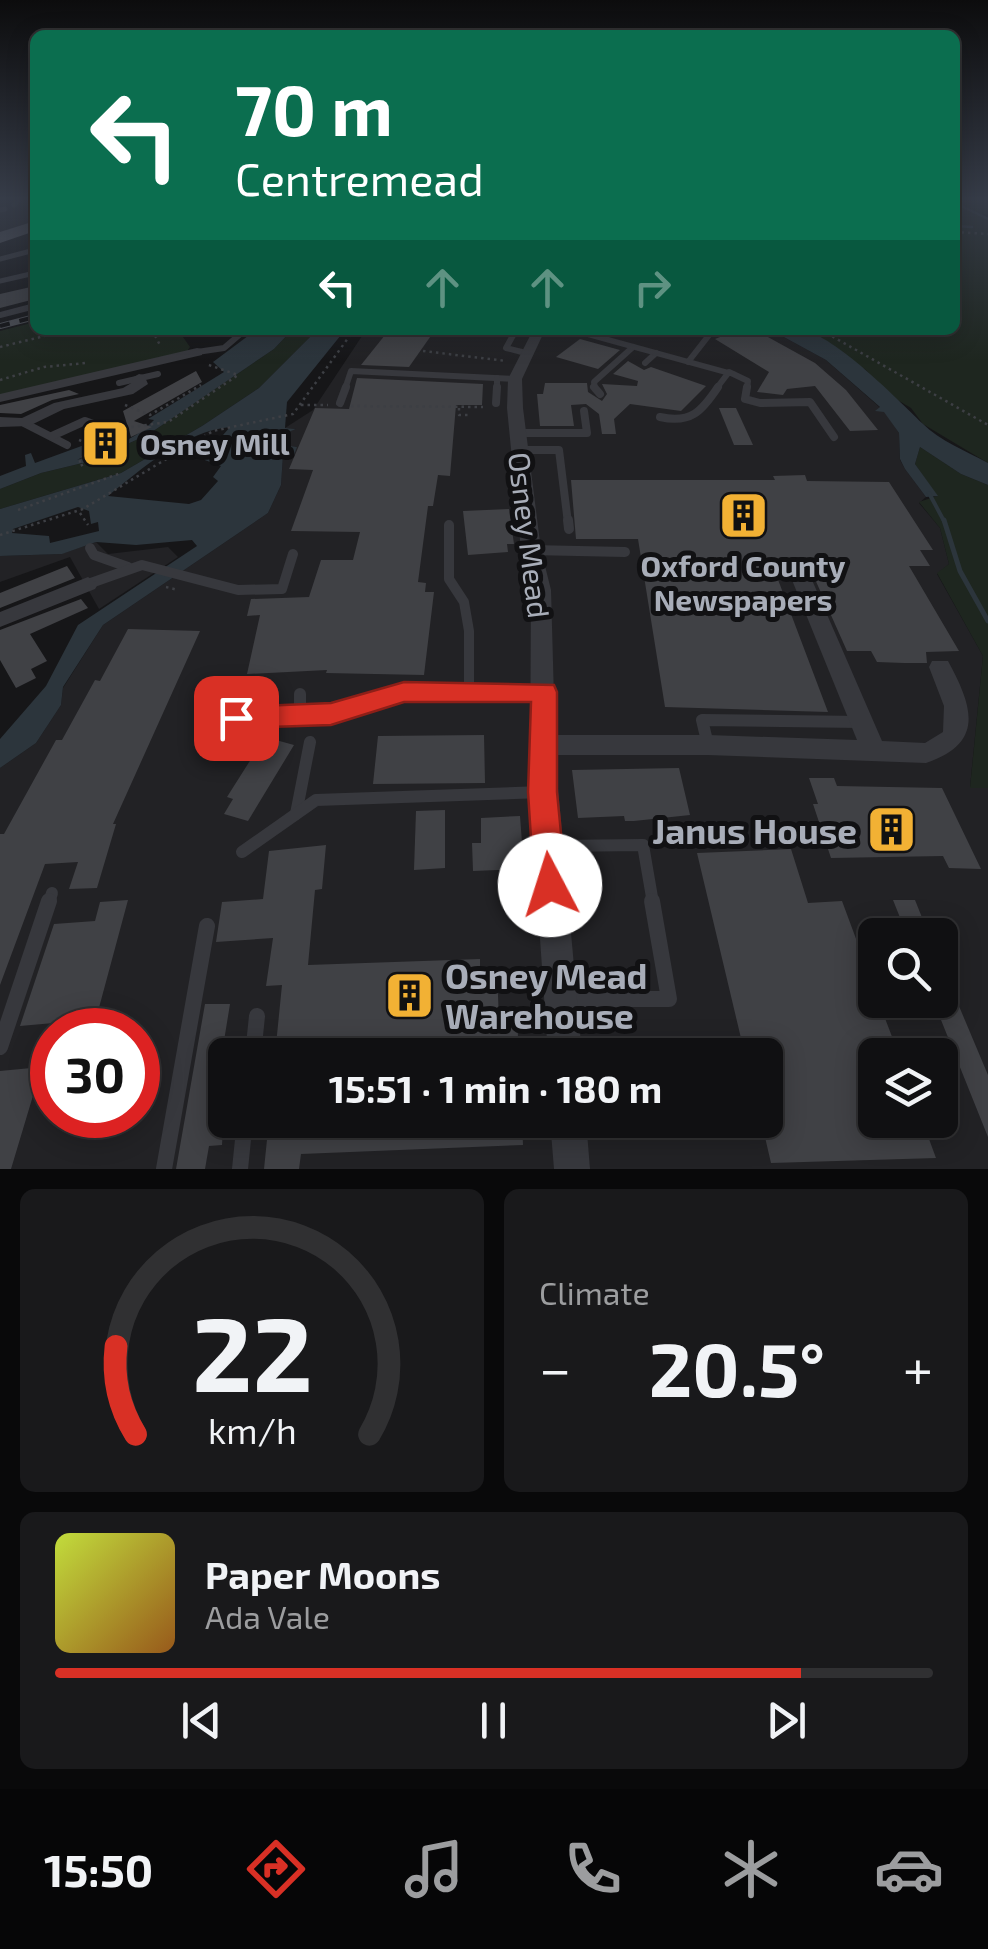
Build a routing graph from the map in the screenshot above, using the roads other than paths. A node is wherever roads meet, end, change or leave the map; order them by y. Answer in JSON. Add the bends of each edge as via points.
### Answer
{"nodes":[{"id":1,"x":30,"y":274,"type":"edge"},
{"id":2,"x":0,"y":281,"type":"edge"},
{"id":3,"x":30,"y":307,"type":"edge"},
{"id":4,"x":0,"y":316,"type":"edge"},
{"id":5,"x":238,"y":335,"type":"edge"},
{"id":6,"x":513,"y":335,"type":"edge"},
{"id":7,"x":536,"y":335,"type":"edge"},
{"id":8,"x":587,"y":335,"type":"edge"},
{"id":9,"x":709,"y":335,"type":"edge"},
{"id":10,"x":633,"y":347,"type":"junction"},
{"id":11,"x":197,"y":352,"type":"joint"},
{"id":12,"x":688,"y":362,"type":"junction"},
{"id":13,"x":519,"y":365,"type":"junction"},
{"id":14,"x":729,"y":372,"type":"junction"},
{"id":15,"x":158,"y":374,"type":"dead end"},
{"id":16,"x":139,"y":378,"type":"junction"},
{"id":17,"x":497,"y":378,"type":"junction"},
{"id":18,"x":119,"y":383,"type":"dead end"},
{"id":19,"x":600,"y":394,"type":"dead end"},
{"id":20,"x":0,"y":398,"type":"edge"},
{"id":21,"x":340,"y":402,"type":"dead end"},
{"id":22,"x":584,"y":411,"type":"dead end"},
{"id":23,"x":660,"y":417,"type":"dead end"},
{"id":24,"x":0,"y":422,"type":"edge"},
{"id":25,"x":24,"y":423,"type":"junction"},
{"id":26,"x":512,"y":424,"type":"junction"},
{"id":27,"x":112,"y":431,"type":"dead end"},
{"id":28,"x":52,"y":436,"type":"junction"},
{"id":29,"x":834,"y":437,"type":"dead end"},
{"id":30,"x":68,"y":445,"type":"road end"},
{"id":31,"x":448,"y":525,"type":"dead end"},
{"id":32,"x":569,"y":529,"type":"dead end"},
{"id":33,"x":90,"y":548,"type":"dead end"},
{"id":34,"x":531,"y":550,"type":"junction"},
{"id":35,"x":625,"y":552,"type":"dead end"},
{"id":36,"x":293,"y":554,"type":"dead end"},
{"id":37,"x":129,"y":567,"type":"junction"},
{"id":38,"x":802,"y":580,"type":"dead end"},
{"id":39,"x":88,"y":584,"type":"joint"},
{"id":40,"x":0,"y":620,"type":"edge"},
{"id":41,"x":940,"y":666,"type":"dead end"},
{"id":42,"x":469,"y":692,"type":"junction"},
{"id":43,"x":544,"y":692,"type":"junction"},
{"id":44,"x":300,"y":694,"type":"dead end"},
{"id":45,"x":300,"y":715,"type":"junction"},
{"id":46,"x":236,"y":718,"type":"dead end"},
{"id":47,"x":862,"y":722,"type":"junction"},
{"id":48,"x":310,"y":742,"type":"dead end"},
{"id":49,"x":708,"y":744,"type":"junction"},
{"id":50,"x":544,"y":746,"type":"junction"},
{"id":51,"x":873,"y":749,"type":"junction"},
{"id":52,"x":543,"y":792,"type":"junction"},
{"id":53,"x":296,"y":814,"type":"junction"},
{"id":54,"x":546,"y":847,"type":"junction"},
{"id":55,"x":242,"y":852,"type":"dead end"},
{"id":56,"x":52,"y":893,"type":"dead end"},
{"id":57,"x":208,"y":926,"type":"dead end"},
{"id":58,"x":562,"y":999,"type":"junction"},
{"id":59,"x":7,"y":1006,"type":"edge"},
{"id":60,"x":258,"y":1016,"type":"dead end"},
{"id":61,"x":255,"y":1038,"type":"edge"},
{"id":62,"x":564,"y":1038,"type":"edge"},
{"id":63,"x":0,"y":1047,"type":"edge"},
{"id":64,"x":243,"y":1138,"type":"edge"},
{"id":65,"x":569,"y":1138,"type":"edge"},
{"id":66,"x":164,"y":1169,"type":"edge"},
{"id":67,"x":240,"y":1169,"type":"edge"},
{"id":68,"x":572,"y":1169,"type":"edge"}],
"edges":[{"from":1,"to":2,"type":"lane"},
{"from":3,"to":4,"type":"lane"},
{"from":5,"to":11,"type":"lane","via":[[224,348]]},
{"from":6,"to":13,"type":"lane","via":[[506,348]]},
{"from":7,"to":13,"type":"street","name":"Osney Mead"},
{"from":8,"to":10,"type":"street"},
{"from":9,"to":12,"type":"lane"},
{"from":10,"to":12,"type":"street","via":[[650,358]]},
{"from":10,"to":19,"type":"lane","via":[[594,382]]},
{"from":11,"to":20,"type":"street"},
{"from":12,"to":14,"type":"street"},
{"from":13,"to":17,"type":"lane"},
{"from":13,"to":26,"type":"street","name":"Osney Mead"},
{"from":14,"to":23,"type":"lane","via":[[696,418],[678,423]]},
{"from":14,"to":29,"type":"lane","via":[[748,381],[745,399],[810,402]]},
{"from":15,"to":16,"type":"lane"},
{"from":16,"to":18,"type":"lane"},
{"from":16,"to":25,"type":"street","via":[[142,384],[128,391],[59,406]]},
{"from":17,"to":21,"type":"lane","via":[[351,371]]},
{"from":17,"to":26,"type":"lane"},
{"from":22,"to":26,"type":"lane","via":[[586,433]]},
{"from":24,"to":25,"type":"street"},
{"from":25,"to":28,"type":"lane"},
{"from":26,"to":32,"type":"lane","via":[[559,450]]},
{"from":26,"to":34,"type":"street","name":"Osney Mead"},
{"from":27,"to":28,"type":"lane","via":[[85,421]]},
{"from":28,"to":30,"type":"lane"},
{"from":31,"to":42,"type":"lane","via":[[449,579],[461,589],[469,643]]},
{"from":33,"to":37,"type":"lane"},
{"from":34,"to":35,"type":"lane"},
{"from":34,"to":43,"type":"street","name":"Osney Mead","via":[[540,590]]},
{"from":36,"to":37,"type":"lane","via":[[282,589],[238,590],[156,567]]},
{"from":37,"to":39,"type":"lane"},
{"from":38,"to":47,"type":"street"},
{"from":39,"to":40,"type":"street"},
{"from":41,"to":51,"type":"street","via":[[956,701],[956,736],[945,748],[926,753]]},
{"from":42,"to":43,"type":"lane"},
{"from":42,"to":45,"type":"lane","via":[[404,692],[331,714]]},
{"from":43,"to":50,"type":"street","name":"Osney Mead"},
{"from":44,"to":45,"type":"lane"},
{"from":45,"to":46,"type":"lane"},
{"from":47,"to":49,"type":"lane","via":[[702,720]]},
{"from":47,"to":51,"type":"street"},
{"from":48,"to":53,"type":"lane"},
{"from":49,"to":50,"type":"street"},
{"from":49,"to":51,"type":"street"},
{"from":50,"to":52,"type":"street","name":"Osney Mead"},
{"from":52,"to":53,"type":"lane","via":[[316,800]]},
{"from":52,"to":54,"type":"street","name":"Osney Mead"},
{"from":53,"to":55,"type":"lane"},
{"from":54,"to":58,"type":"street","name":"Osney Mead"},
{"from":54,"to":58,"type":"lane","via":[[643,845],[669,999]]},
{"from":56,"to":59,"type":"lane"},
{"from":57,"to":66,"type":"lane"},
{"from":58,"to":62,"type":"street","name":"Osney Mead"},
{"from":59,"to":63,"type":"lane"},
{"from":60,"to":61,"type":"lane"},
{"from":64,"to":67,"type":"lane"},
{"from":65,"to":68,"type":"street"}]}
